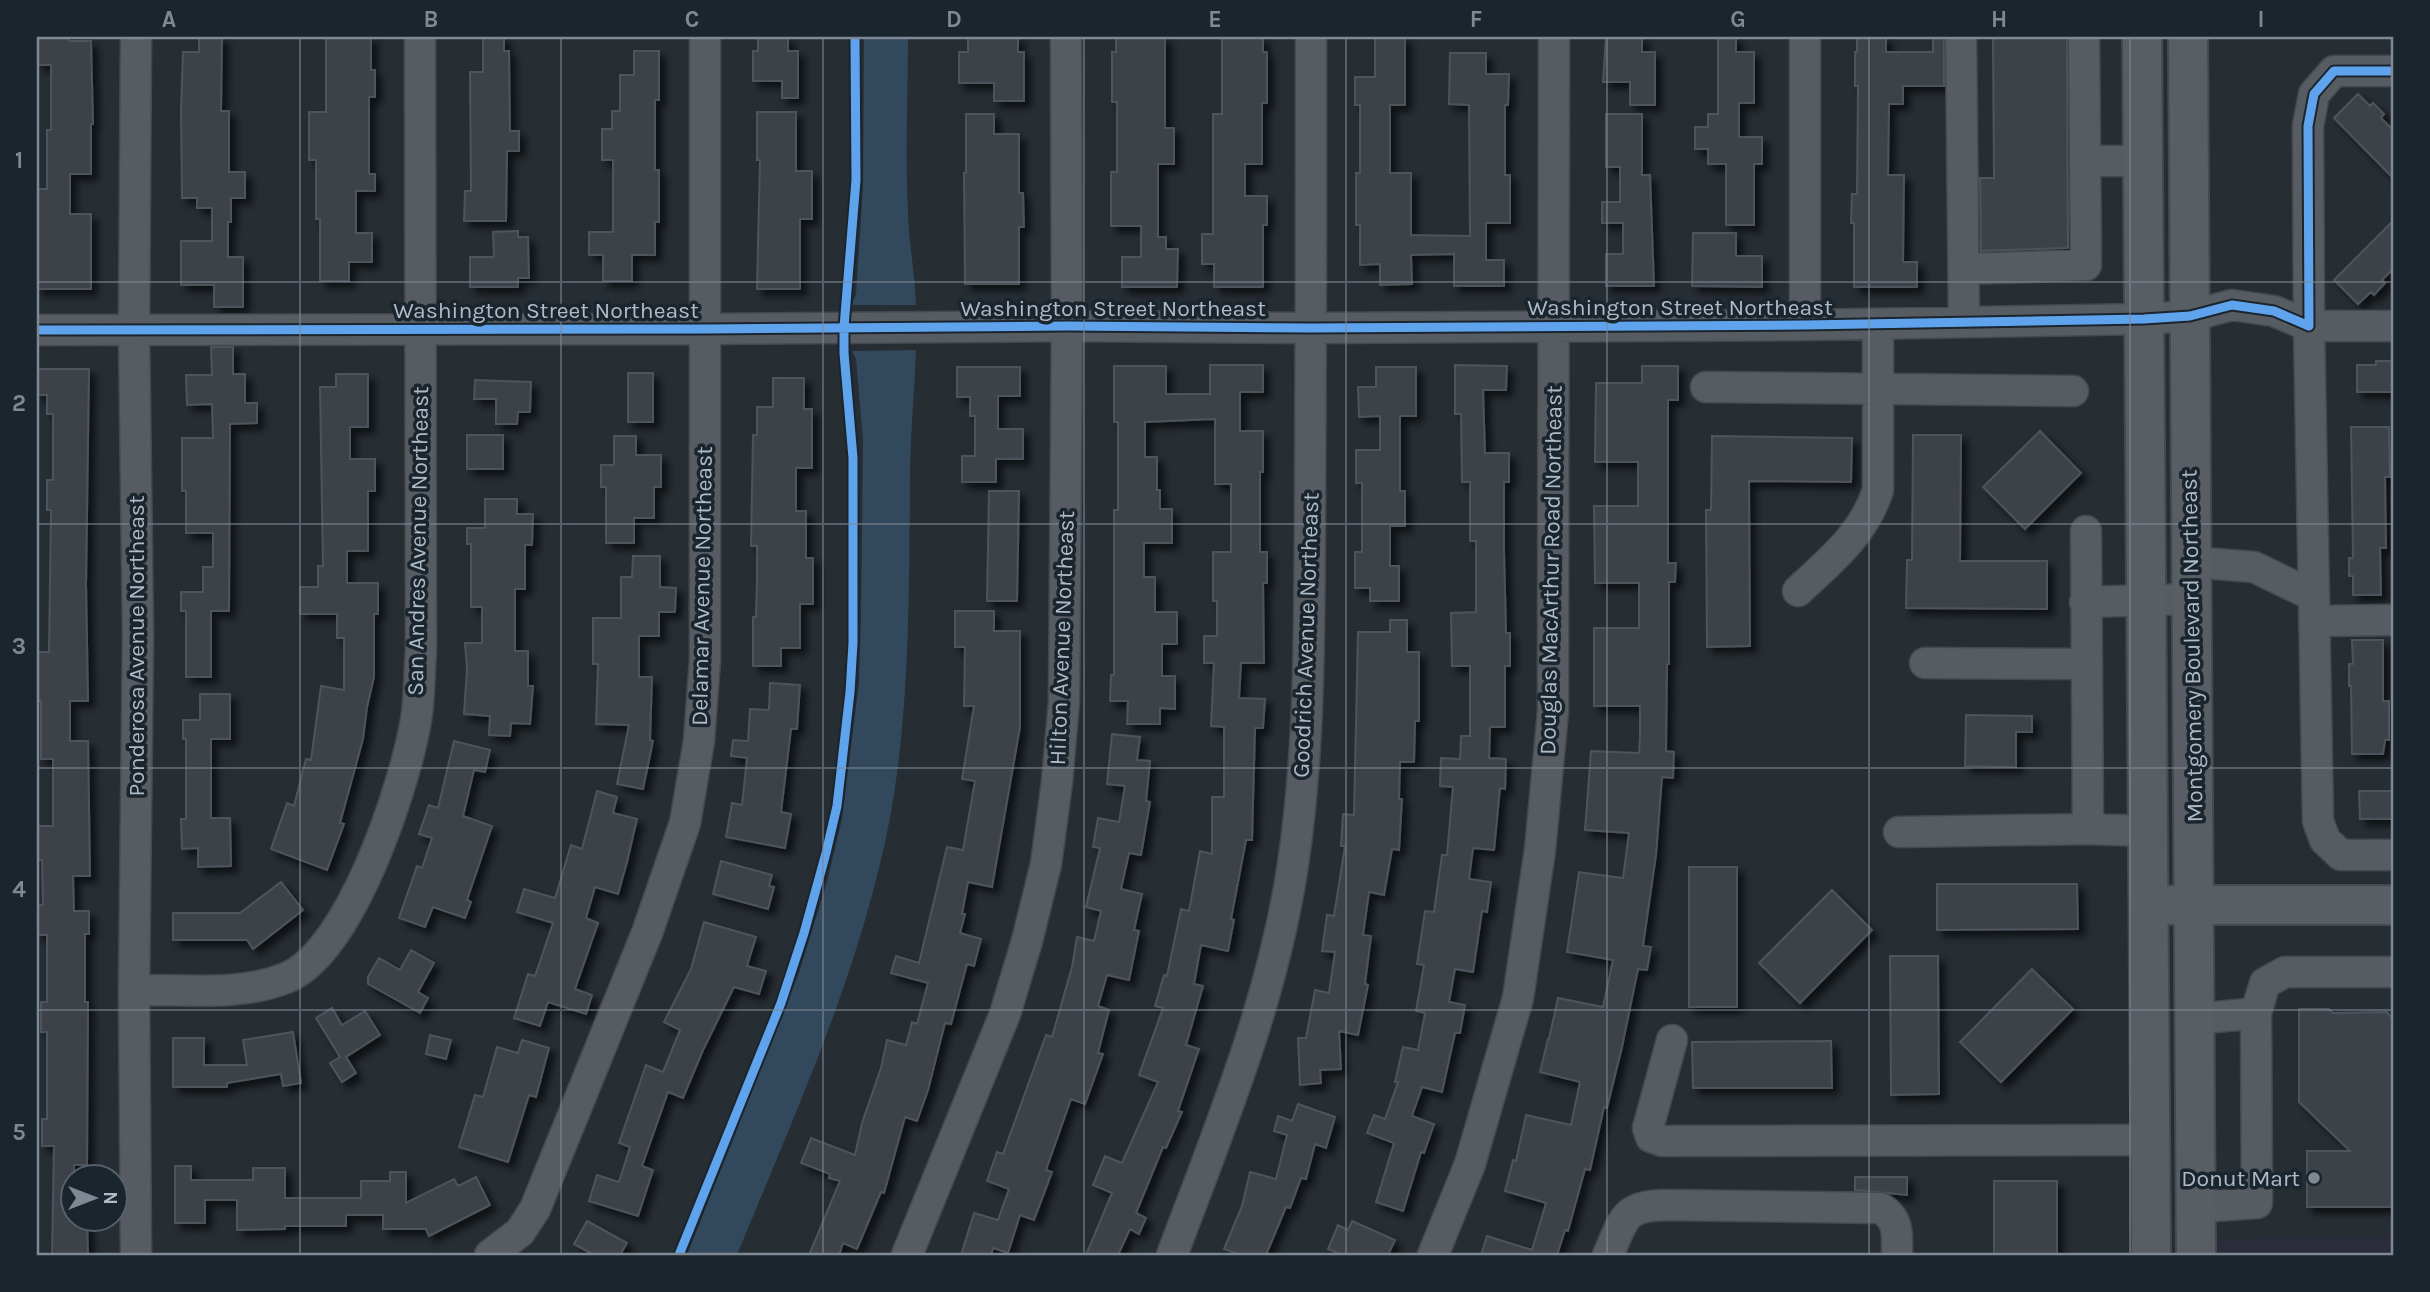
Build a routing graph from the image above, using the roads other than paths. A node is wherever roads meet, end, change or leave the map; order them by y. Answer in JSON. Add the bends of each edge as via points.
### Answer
{"nodes":[{"id":1,"x":136,"y":37,"type":"edge"},
{"id":2,"x":420,"y":37,"type":"edge"},
{"id":3,"x":705,"y":37,"type":"edge"},
{"id":4,"x":1066,"y":37,"type":"edge"},
{"id":5,"x":1311,"y":37,"type":"edge"},
{"id":6,"x":1554,"y":37,"type":"edge"},
{"id":7,"x":1805,"y":37,"type":"edge"},
{"id":8,"x":1961,"y":37,"type":"edge"},
{"id":9,"x":2084,"y":37,"type":"edge"},
{"id":10,"x":2142,"y":37,"type":"edge"},
{"id":11,"x":2188,"y":37,"type":"edge"},
{"id":12,"x":2393,"y":71,"type":"edge"},
{"id":13,"x":2086,"y":161,"type":"junction"},
{"id":14,"x":2143,"y":161,"type":"junction"},
{"id":15,"x":1964,"y":269,"type":"junction"},
{"id":16,"x":2190,"y":316,"type":"junction"},
{"id":17,"x":2144,"y":319,"type":"junction"},
{"id":18,"x":1964,"y":322,"type":"junction"},
{"id":19,"x":1878,"y":324,"type":"junction"},
{"id":20,"x":1805,"y":325,"type":"junction"},
{"id":21,"x":1067,"y":326,"type":"junction"},
{"id":22,"x":2309,"y":326,"type":"junction"},
{"id":23,"x":2393,"y":326,"type":"edge"},
{"id":24,"x":1555,"y":327,"type":"junction"},
{"id":25,"x":1311,"y":328,"type":"junction"},
{"id":26,"x":705,"y":329,"type":"junction"},
{"id":27,"x":37,"y":330,"type":"edge"},
{"id":28,"x":134,"y":330,"type":"junction"},
{"id":29,"x":420,"y":330,"type":"junction"},
{"id":30,"x":1706,"y":387,"type":"dead end"},
{"id":31,"x":1878,"y":388,"type":"junction"},
{"id":32,"x":2073,"y":391,"type":"dead end"},
{"id":33,"x":2086,"y":531,"type":"dead end"},
{"id":34,"x":2191,"y":562,"type":"junction"},
{"id":35,"x":1798,"y":591,"type":"dead end"},
{"id":36,"x":2146,"y":600,"type":"junction"},
{"id":37,"x":2192,"y":600,"type":"junction"},
{"id":38,"x":2085,"y":602,"type":"junction"},
{"id":39,"x":2314,"y":609,"type":"junction"},
{"id":40,"x":2393,"y":620,"type":"edge"},
{"id":41,"x":1925,"y":663,"type":"dead end"},
{"id":42,"x":2086,"y":664,"type":"junction"},
{"id":43,"x":2088,"y":829,"type":"junction"},
{"id":44,"x":2148,"y":831,"type":"junction"},
{"id":45,"x":1899,"y":832,"type":"dead end"},
{"id":46,"x":2393,"y":855,"type":"edge"},
{"id":47,"x":2149,"y":905,"type":"junction"},
{"id":48,"x":2196,"y":905,"type":"junction"},
{"id":49,"x":2393,"y":905,"type":"edge"},
{"id":50,"x":2393,"y":972,"type":"edge"},
{"id":51,"x":134,"y":990,"type":"junction"},
{"id":52,"x":2256,"y":1013,"type":"junction"},
{"id":53,"x":2196,"y":1019,"type":"junction"},
{"id":54,"x":1672,"y":1040,"type":"dead end"},
{"id":55,"x":2150,"y":1140,"type":"junction"},
{"id":56,"x":2196,"y":1210,"type":"junction"},
{"id":57,"x":135,"y":1255,"type":"edge"},
{"id":58,"x":490,"y":1255,"type":"edge"},
{"id":59,"x":907,"y":1255,"type":"edge"},
{"id":60,"x":1172,"y":1255,"type":"edge"},
{"id":61,"x":1433,"y":1255,"type":"edge"},
{"id":62,"x":1608,"y":1255,"type":"edge"},
{"id":63,"x":1897,"y":1255,"type":"edge"},
{"id":64,"x":2151,"y":1255,"type":"edge"},
{"id":65,"x":2196,"y":1255,"type":"edge"}],
"edges":[{"from":1,"to":28,"type":"street","name":"Ponderosa Avenue Northeast"},
{"from":2,"to":29,"type":"street","name":"San Andres Avenue Northeast"},
{"from":3,"to":26,"type":"street","name":"Delamar Avenue Northeast"},
{"from":4,"to":21,"type":"street","name":"Hilton Avenue Northeast"},
{"from":5,"to":25,"type":"street","name":"Goodrich Avenue Northeast"},
{"from":6,"to":24,"type":"street","name":"Douglas MacArthur Road Northeast"},
{"from":7,"to":20,"type":"street"},
{"from":8,"to":15,"type":"street"},
{"from":9,"to":13,"type":"street"},
{"from":10,"to":14,"type":"main road","name":"Montgomery Boulevard Northeast"},
{"from":11,"to":16,"type":"main road","name":"Montgomery Boulevard Northeast"},
{"from":12,"to":22,"type":"street","via":[[2334,71],[2314,94],[2308,126]]},
{"from":13,"to":14,"type":"street"},
{"from":13,"to":15,"type":"street","via":[[2086,265]]},
{"from":14,"to":17,"type":"main road","name":"Montgomery Boulevard Northeast"},
{"from":15,"to":18,"type":"street"},
{"from":16,"to":17,"type":"street","name":"Washington Street Northeast"},
{"from":16,"to":22,"type":"street","name":"Washington Street Northeast","via":[[2232,305],[2274,311]]},
{"from":16,"to":34,"type":"main road","name":"Montgomery Boulevard Northeast"},
{"from":17,"to":18,"type":"street","name":"Washington Street Northeast"},
{"from":17,"to":36,"type":"main road","name":"Montgomery Boulevard Northeast"},
{"from":18,"to":19,"type":"street","name":"Washington Street Northeast"},
{"from":19,"to":20,"type":"street","name":"Washington Street Northeast"},
{"from":19,"to":31,"type":"street"},
{"from":20,"to":24,"type":"street","name":"Washington Street Northeast"},
{"from":21,"to":25,"type":"street","name":"Washington Street Northeast"},
{"from":21,"to":26,"type":"street","name":"Washington Street Northeast"},
{"from":21,"to":59,"type":"street","name":"Hilton Avenue Northeast","via":[[1064,701],[1046,864],[1005,1014]]},
{"from":22,"to":23,"type":"street"},
{"from":22,"to":39,"type":"street"},
{"from":24,"to":25,"type":"street","name":"Washington Street Northeast"},
{"from":24,"to":61,"type":"street","name":"Douglas MacArthur Road Northeast","via":[[1553,711],[1540,850],[1518,998],[1470,1164]]},
{"from":25,"to":60,"type":"street","name":"Goodrich Avenue Northeast","via":[[1308,728],[1293,864],[1276,954],[1248,1052]]},
{"from":26,"to":29,"type":"street","name":"Washington Street Northeast"},
{"from":26,"to":58,"type":"street","name":"Delamar Avenue Northeast","via":[[705,659],[699,741],[685,823],[647,933],[536,1209],[520,1232]]},
{"from":27,"to":28,"type":"street","name":"Washington Street Northeast"},
{"from":28,"to":29,"type":"street","name":"Washington Street Northeast"},
{"from":28,"to":51,"type":"street","name":"Ponderosa Avenue Northeast","via":[[138,635]]},
{"from":29,"to":51,"type":"street","name":"San Andres Avenue Northeast","via":[[421,651],[416,718],[402,783],[356,899],[317,958],[288,978],[248,989]]},
{"from":30,"to":31,"type":"street"},
{"from":31,"to":32,"type":"street"},
{"from":31,"to":35,"type":"street","via":[[1878,489],[1873,504],[1851,541]]},
{"from":33,"to":38,"type":"street"},
{"from":34,"to":37,"type":"main road","name":"Montgomery Boulevard Northeast"},
{"from":34,"to":39,"type":"street","via":[[2254,567]]},
{"from":36,"to":37,"type":"street"},
{"from":36,"to":38,"type":"street"},
{"from":36,"to":44,"type":"main road","name":"Montgomery Boulevard Northeast"},
{"from":37,"to":48,"type":"main road","name":"Montgomery Boulevard Northeast"},
{"from":38,"to":42,"type":"street"},
{"from":39,"to":40,"type":"street"},
{"from":39,"to":46,"type":"street","via":[[2318,821],[2325,840],[2341,855]]},
{"from":41,"to":42,"type":"street"},
{"from":42,"to":43,"type":"street"},
{"from":43,"to":44,"type":"street"},
{"from":43,"to":45,"type":"street"},
{"from":44,"to":47,"type":"main road","name":"Montgomery Boulevard Northeast"},
{"from":47,"to":48,"type":"main road"},
{"from":47,"to":55,"type":"main road","name":"Montgomery Boulevard Northeast"},
{"from":48,"to":49,"type":"main road"},
{"from":48,"to":53,"type":"main road","name":"Montgomery Boulevard Northeast"},
{"from":50,"to":52,"type":"street","via":[[2285,972],[2265,983]]},
{"from":51,"to":57,"type":"street","name":"Ponderosa Avenue Northeast"},
{"from":52,"to":53,"type":"street"},
{"from":52,"to":56,"type":"street","via":[[2257,1203]]},
{"from":53,"to":56,"type":"main road","name":"Montgomery Boulevard Northeast"},
{"from":54,"to":55,"type":"street","via":[[1648,1128],[1651,1137],[1662,1141]]},
{"from":55,"to":64,"type":"main road","name":"Montgomery Boulevard Northeast"},
{"from":56,"to":65,"type":"main road","name":"Montgomery Boulevard Northeast"},
{"from":62,"to":63,"type":"street","via":[[1626,1215],[1634,1208],[1667,1205],[1880,1208],[1895,1221]]}]}
